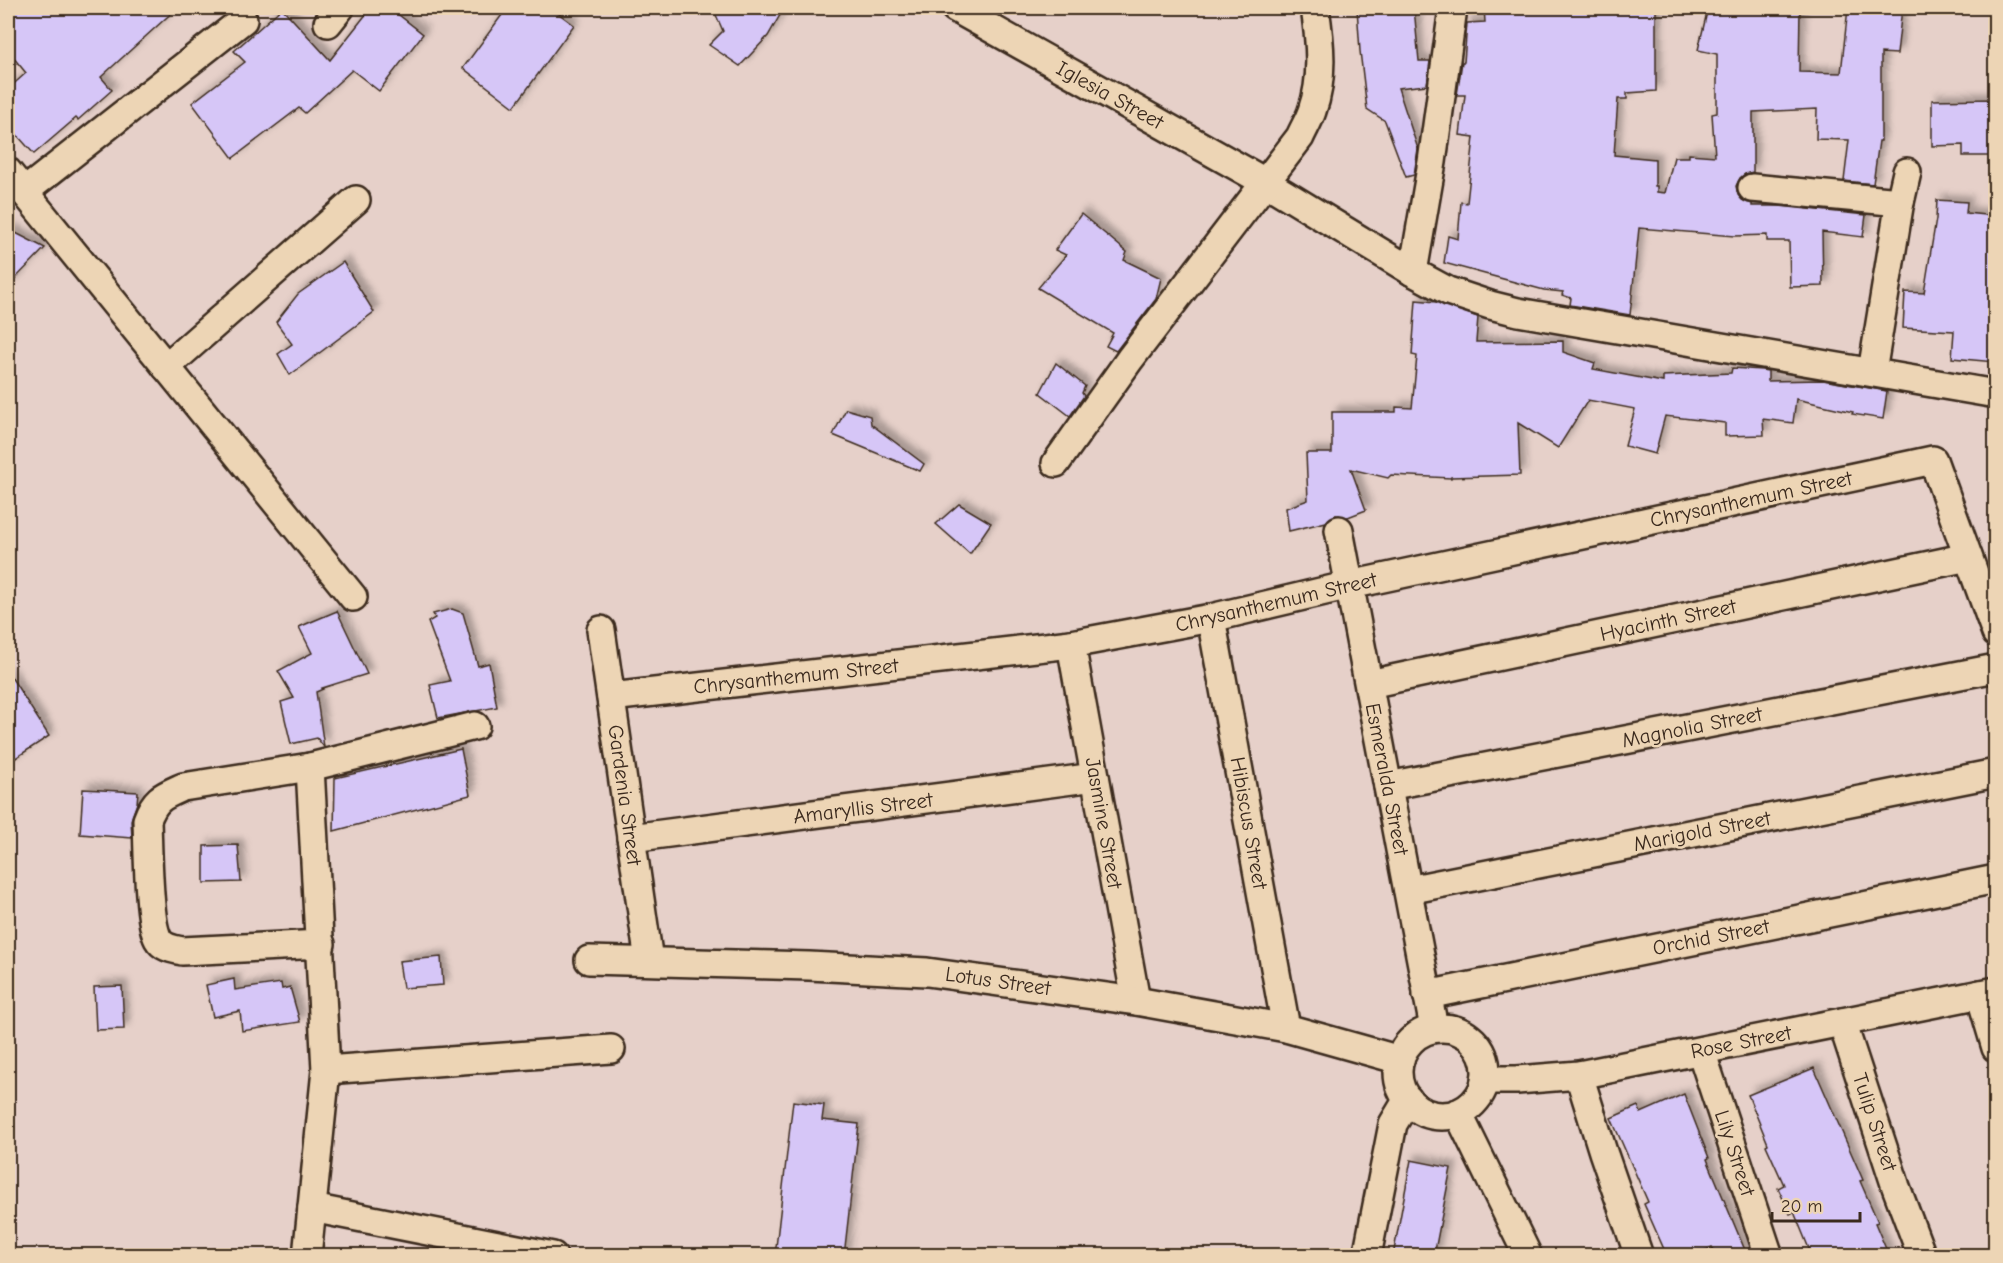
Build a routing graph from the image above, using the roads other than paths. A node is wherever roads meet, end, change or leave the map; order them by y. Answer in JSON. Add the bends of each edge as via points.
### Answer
{"nodes":[{"id":1,"x":955,"y":8,"type":"edge"},
{"id":2,"x":1315,"y":8,"type":"edge"},
{"id":3,"x":1454,"y":8,"type":"edge"},
{"id":4,"x":243,"y":20,"type":"dead end"},
{"id":5,"x":8,"y":172,"type":"edge"},
{"id":6,"x":1906,"y":172,"type":"dead end"},
{"id":7,"x":1265,"y":182,"type":"junction"},
{"id":8,"x":1752,"y":188,"type":"dead end"},
{"id":9,"x":24,"y":192,"type":"junction"},
{"id":10,"x":356,"y":200,"type":"dead end"},
{"id":11,"x":1900,"y":202,"type":"junction"},
{"id":12,"x":1413,"y":272,"type":"junction"},
{"id":13,"x":166,"y":366,"type":"junction"},
{"id":14,"x":1872,"y":372,"type":"junction"},
{"id":15,"x":1995,"y":394,"type":"edge"},
{"id":16,"x":1056,"y":463,"type":"dead end"},
{"id":17,"x":1339,"y":530,"type":"dead end"},
{"id":18,"x":1968,"y":557,"type":"junction"},
{"id":19,"x":1350,"y":585,"type":"junction"},
{"id":20,"x":353,"y":597,"type":"dead end"},
{"id":21,"x":1212,"y":618,"type":"junction"},
{"id":22,"x":601,"y":630,"type":"dead end"},
{"id":23,"x":1995,"y":633,"type":"edge"},
{"id":24,"x":1071,"y":644,"type":"junction"},
{"id":25,"x":1995,"y":668,"type":"edge"},
{"id":26,"x":1369,"y":684,"type":"junction"},
{"id":27,"x":611,"y":697,"type":"junction"},
{"id":28,"x":476,"y":726,"type":"dead end"},
{"id":29,"x":310,"y":767,"type":"junction"},
{"id":30,"x":1995,"y":773,"type":"edge"},
{"id":31,"x":1095,"y":777,"type":"junction"},
{"id":32,"x":1388,"y":786,"type":"junction"},
{"id":33,"x":631,"y":838,"type":"junction"},
{"id":34,"x":1995,"y":879,"type":"edge"},
{"id":35,"x":1408,"y":890,"type":"junction"},
{"id":36,"x":321,"y":945,"type":"junction"},
{"id":37,"x":589,"y":960,"type":"dead end"},
{"id":38,"x":649,"y":961,"type":"junction"},
{"id":39,"x":1988,"y":992,"type":"edge"},
{"id":40,"x":1427,"y":994,"type":"junction"},
{"id":41,"x":1136,"y":1001,"type":"junction"},
{"id":42,"x":1842,"y":1022,"type":"junction"},
{"id":43,"x":1286,"y":1028,"type":"junction"},
{"id":44,"x":1434,"y":1028,"type":"junction"},
{"id":45,"x":1995,"y":1048,"type":"edge"},
{"id":46,"x":611,"y":1049,"type":"dead end"},
{"id":47,"x":1701,"y":1050,"type":"junction"},
{"id":48,"x":1400,"y":1060,"type":"junction"},
{"id":49,"x":326,"y":1070,"type":"junction"},
{"id":50,"x":1580,"y":1075,"type":"junction"},
{"id":51,"x":1485,"y":1080,"type":"junction"},
{"id":52,"x":1408,"y":1099,"type":"junction"},
{"id":53,"x":1458,"y":1113,"type":"junction"},
{"id":54,"x":312,"y":1208,"type":"junction"},
{"id":55,"x":307,"y":1256,"type":"edge"},
{"id":56,"x":553,"y":1256,"type":"edge"},
{"id":57,"x":1367,"y":1256,"type":"edge"},
{"id":58,"x":1528,"y":1256,"type":"edge"},
{"id":59,"x":1639,"y":1256,"type":"edge"},
{"id":60,"x":1769,"y":1256,"type":"edge"},
{"id":61,"x":1922,"y":1256,"type":"edge"}],
"edges":[{"from":1,"to":7,"type":"street","name":"Iglesia Street"},
{"from":2,"to":7,"type":"street","via":[[1320,38],[1319,81],[1312,111],[1300,137]]},
{"from":3,"to":12,"type":"street"},
{"from":4,"to":9,"type":"street"},
{"from":5,"to":9,"type":"street"},
{"from":6,"to":11,"type":"street"},
{"from":7,"to":12,"type":"street","name":"Iglesia Street"},
{"from":7,"to":16,"type":"street"},
{"from":8,"to":11,"type":"street"},
{"from":9,"to":13,"type":"street"},
{"from":10,"to":13,"type":"street"},
{"from":11,"to":14,"type":"street"},
{"from":12,"to":14,"type":"street","name":"Iglesia Street","via":[[1448,291],[1518,312]]},
{"from":13,"to":20,"type":"street"},
{"from":14,"to":15,"type":"street","name":"Iglesia Street"},
{"from":17,"to":19,"type":"street","name":"Esmeralda Street"},
{"from":18,"to":19,"type":"street","name":"Chrysanthemum Street","via":[[1933,460]]},
{"from":18,"to":23,"type":"street"},
{"from":18,"to":26,"type":"street","name":"Hyacinth Street"},
{"from":19,"to":21,"type":"street","name":"Chrysanthemum Street"},
{"from":19,"to":26,"type":"street","name":"Esmeralda Street"},
{"from":21,"to":24,"type":"street","name":"Chrysanthemum Street"},
{"from":21,"to":43,"type":"street","name":"Hibiscus Street"},
{"from":22,"to":27,"type":"street","name":"Gardenia Street"},
{"from":24,"to":27,"type":"street","name":"Chrysanthemum Street"},
{"from":24,"to":31,"type":"street","name":"Jasmine Street"},
{"from":25,"to":32,"type":"street","name":"Magnolia Street"},
{"from":26,"to":32,"type":"street","name":"Esmeralda Street"},
{"from":27,"to":33,"type":"street","name":"Gardenia Street"},
{"from":28,"to":29,"type":"street"},
{"from":29,"to":36,"type":"street"},
{"from":29,"to":36,"type":"street","via":[[183,787],[153,804],[147,820],[153,924],[158,941],[182,951]]},
{"from":30,"to":35,"type":"street","name":"Marigold Street"},
{"from":31,"to":33,"type":"street","name":"Amaryllis Street"},
{"from":31,"to":41,"type":"street","name":"Jasmine Street"},
{"from":32,"to":35,"type":"street","name":"Esmeralda Street"},
{"from":33,"to":38,"type":"street","name":"Gardenia Street"},
{"from":34,"to":40,"type":"street","name":"Orchid Street"},
{"from":35,"to":40,"type":"street","name":"Esmeralda Street"},
{"from":36,"to":49,"type":"street"},
{"from":37,"to":38,"type":"street","name":"Lotus Street"},
{"from":38,"to":41,"type":"street","name":"Lotus Street","via":[[927,972]]},
{"from":39,"to":42,"type":"street","name":"Rose Street"},
{"from":39,"to":45,"type":"street"},
{"from":40,"to":44,"type":"street","name":"Esmeralda Street"},
{"from":41,"to":43,"type":"street","name":"Lotus Street"},
{"from":42,"to":47,"type":"street","name":"Rose Street"},
{"from":42,"to":61,"type":"street","name":"Tulip Street"},
{"from":43,"to":48,"type":"street","name":"Lotus Street"},
{"from":44,"to":48,"type":"street","via":[[1407,1045]]},
{"from":44,"to":51,"type":"street","via":[[1467,1035],[1479,1048],[1485,1063]]},
{"from":46,"to":49,"type":"street"},
{"from":47,"to":50,"type":"street","name":"Rose Street"},
{"from":47,"to":60,"type":"street","name":"Lily Street"},
{"from":48,"to":52,"type":"street","via":[[1398,1074]]},
{"from":49,"to":54,"type":"street"},
{"from":50,"to":51,"type":"street","name":"Rose Street"},
{"from":50,"to":59,"type":"street"},
{"from":51,"to":53,"type":"street","via":[[1471,1105]]},
{"from":52,"to":53,"type":"street","via":[[1431,1115]]},
{"from":52,"to":57,"type":"street","via":[[1394,1124]]},
{"from":53,"to":58,"type":"street"},
{"from":54,"to":55,"type":"street"},
{"from":54,"to":56,"type":"street"}]}
